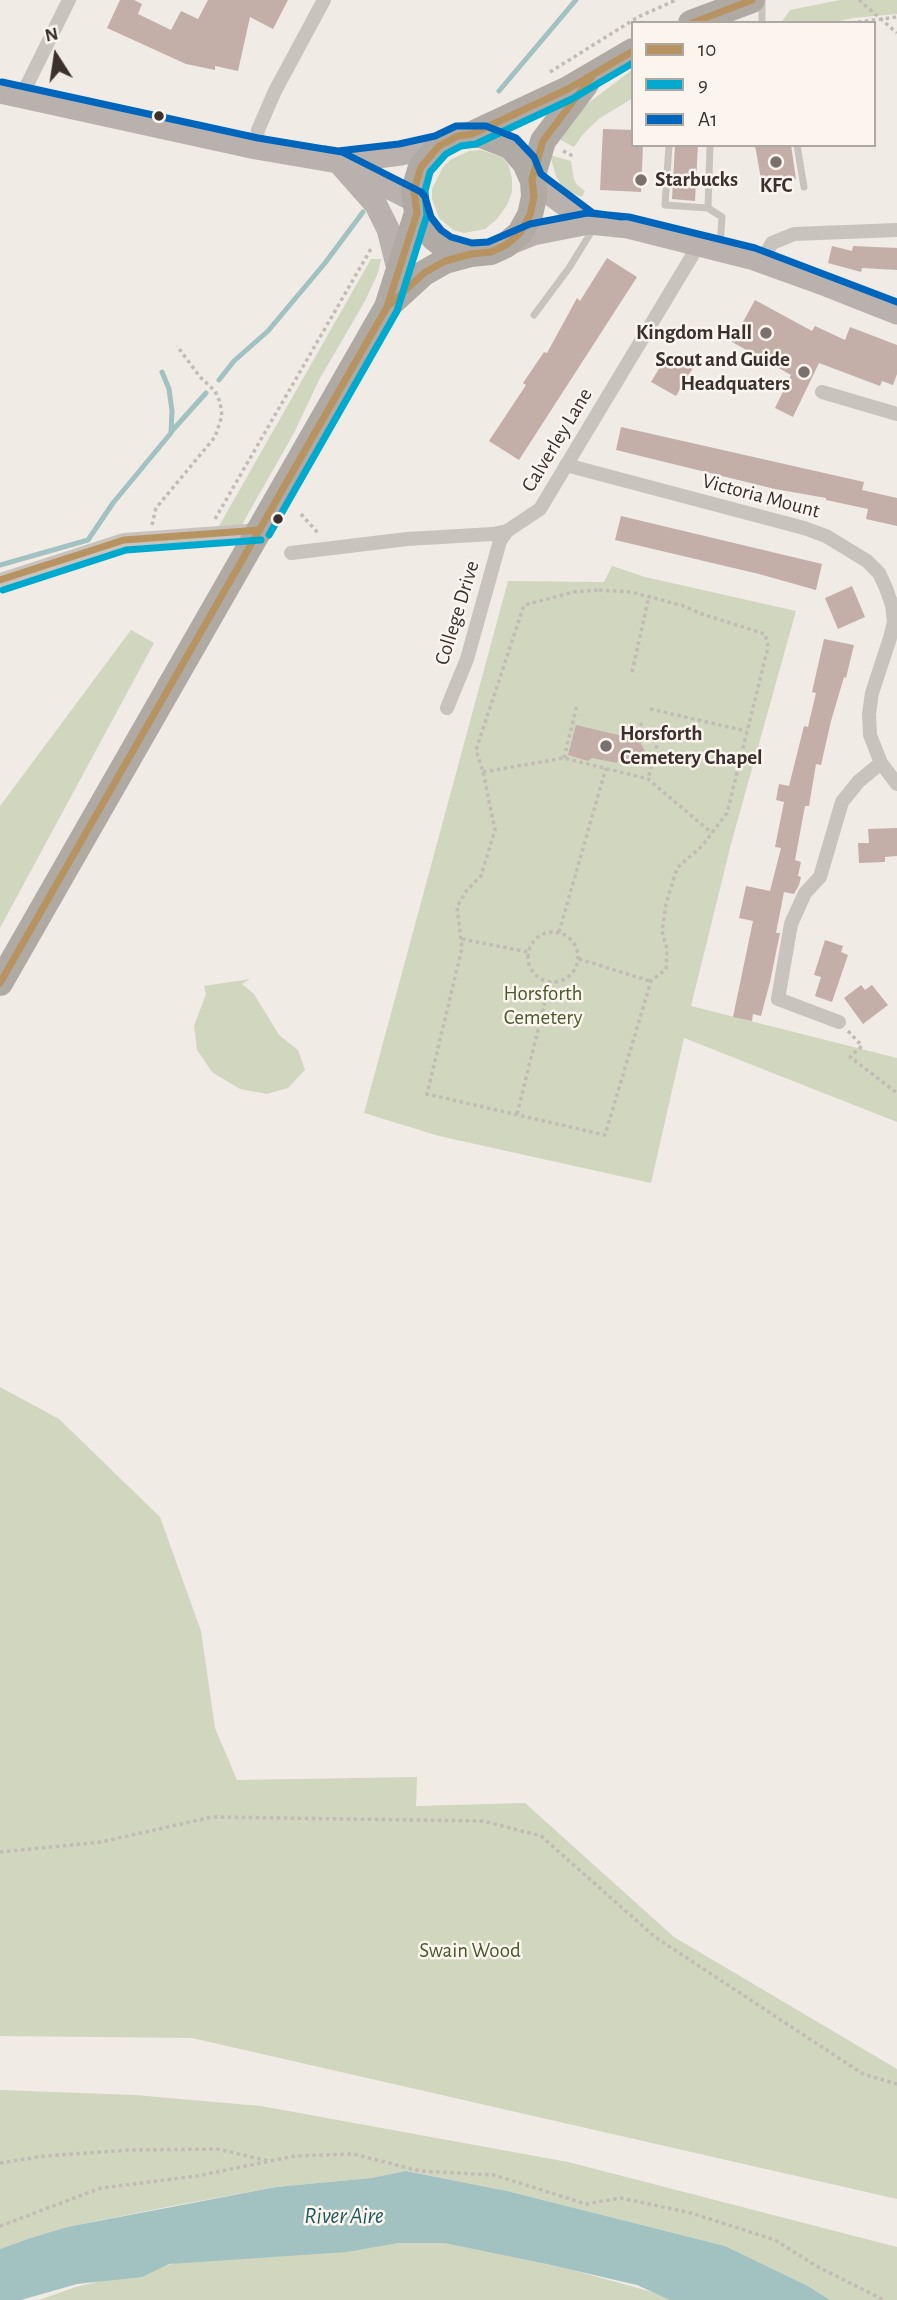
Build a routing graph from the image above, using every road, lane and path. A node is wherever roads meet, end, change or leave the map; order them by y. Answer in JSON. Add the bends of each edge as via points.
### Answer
{"nodes":[{"id":1,"x":69,"y":0,"type":"edge"},
{"id":2,"x":324,"y":0,"type":"edge"},
{"id":3,"x":676,"y":0,"type":"edge"},
{"id":4,"x":752,"y":0,"type":"edge"},
{"id":5,"x":761,"y":0,"type":"edge"},
{"id":6,"x":859,"y":0,"type":"edge"},
{"id":7,"x":897,"y":17,"type":"edge"},
{"id":8,"x":882,"y":19,"type":"junction"},
{"id":9,"x":631,"y":21,"type":"edge"},
{"id":10,"x":632,"y":21,"type":"edge"},
{"id":11,"x":696,"y":21,"type":"edge"},
{"id":12,"x":762,"y":21,"type":"edge"},
{"id":13,"x":866,"y":21,"type":"edge"},
{"id":14,"x":897,"y":33,"type":"edge"},
{"id":15,"x":631,"y":52,"type":"edge"},
{"id":16,"x":549,"y":72,"type":"dead end"},
{"id":17,"x":592,"y":77,"type":"junction"},
{"id":18,"x":10,"y":94,"type":"edge"},
{"id":19,"x":472,"y":134,"type":"junction"},
{"id":20,"x":439,"y":146,"type":"junction"},
{"id":21,"x":669,"y":147,"type":"edge"},
{"id":22,"x":710,"y":147,"type":"edge"},
{"id":23,"x":797,"y":147,"type":"edge"},
{"id":24,"x":256,"y":148,"type":"junction"},
{"id":25,"x":338,"y":162,"type":"junction"},
{"id":26,"x":533,"y":180,"type":"junction"},
{"id":27,"x":804,"y":187,"type":"dead end"},
{"id":28,"x":416,"y":207,"type":"junction"},
{"id":29,"x":708,"y":208,"type":"junction"},
{"id":30,"x":592,"y":223,"type":"junction"},
{"id":31,"x":897,"y":230,"type":"edge"},
{"id":32,"x":375,"y":240,"type":"dead end"},
{"id":33,"x":506,"y":245,"type":"junction"},
{"id":34,"x":709,"y":248,"type":"junction"},
{"id":35,"x":471,"y":254,"type":"junction"},
{"id":36,"x":761,"y":262,"type":"junction"},
{"id":37,"x":398,"y":269,"type":"junction"},
{"id":38,"x":387,"y":307,"type":"junction"},
{"id":39,"x":897,"y":313,"type":"edge"},
{"id":40,"x":534,"y":315,"type":"dead end"},
{"id":41,"x":177,"y":346,"type":"dead end"},
{"id":42,"x":821,"y":392,"type":"dead end"},
{"id":43,"x":897,"y":414,"type":"edge"},
{"id":44,"x":566,"y":465,"type":"junction"},
{"id":45,"x":301,"y":513,"type":"dead end"},
{"id":46,"x":260,"y":530,"type":"junction"},
{"id":47,"x":507,"y":531,"type":"junction"},
{"id":48,"x":206,"y":533,"type":"junction"},
{"id":49,"x":152,"y":538,"type":"junction"},
{"id":50,"x":331,"y":548,"type":"junction"},
{"id":51,"x":291,"y":553,"type":"dead end"},
{"id":52,"x":0,"y":580,"type":"edge"},
{"id":53,"x":891,"y":586,"type":"edge"},
{"id":54,"x":649,"y":597,"type":"junction"},
{"id":55,"x":632,"y":672,"type":"dead end"},
{"id":56,"x":577,"y":705,"type":"dead end"},
{"id":57,"x":447,"y":708,"type":"dead end"},
{"id":58,"x":650,"y":709,"type":"dead end"},
{"id":59,"x":640,"y":723,"type":"dead end"},
{"id":60,"x":747,"y":731,"type":"junction"},
{"id":61,"x":564,"y":758,"type":"junction"},
{"id":62,"x":881,"y":763,"type":"junction"},
{"id":63,"x":606,"y":768,"type":"junction"},
{"id":64,"x":483,"y":772,"type":"junction"},
{"id":65,"x":649,"y":779,"type":"junction"},
{"id":66,"x":897,"y":784,"type":"edge"},
{"id":67,"x":712,"y":834,"type":"junction"},
{"id":68,"x":559,"y":932,"type":"junction"},
{"id":69,"x":461,"y":939,"type":"junction"},
{"id":70,"x":528,"y":952,"type":"junction"},
{"id":71,"x":579,"y":959,"type":"junction"},
{"id":72,"x":650,"y":981,"type":"junction"},
{"id":73,"x":550,"y":982,"type":"junction"},
{"id":74,"x":0,"y":983,"type":"edge"},
{"id":75,"x":839,"y":1022,"type":"joint"},
{"id":76,"x":897,"y":1093,"type":"edge"},
{"id":77,"x":517,"y":1114,"type":"junction"},
{"id":78,"x":0,"y":1852,"type":"edge"},
{"id":79,"x":897,"y":2084,"type":"edge"},
{"id":80,"x":271,"y":2161,"type":"junction"},
{"id":81,"x":0,"y":2163,"type":"edge"},
{"id":82,"x":0,"y":2226,"type":"edge"},
{"id":83,"x":884,"y":2300,"type":"edge"}],
"edges":[{"from":1,"to":18,"type":"street"},
{"from":2,"to":24,"type":"street","via":[[258,130]]},
{"from":3,"to":10,"type":"path"},
{"from":4,"to":11,"type":"highway"},
{"from":5,"to":12,"type":"lane"},
{"from":6,"to":8,"type":"path"},
{"from":7,"to":8,"type":"path"},
{"from":8,"to":13,"type":"path"},
{"from":8,"to":14,"type":"path"},
{"from":9,"to":16,"type":"path"},
{"from":15,"to":17,"type":"highway"},
{"from":17,"to":19,"type":"highway"},
{"from":17,"to":26,"type":"highway","via":[[543,141]]},
{"from":18,"to":24,"type":"main road"},
{"from":19,"to":20,"type":"highway"},
{"from":19,"to":26,"type":"highway","via":[[510,146]]},
{"from":20,"to":25,"type":"main road"},
{"from":20,"to":28,"type":"highway","via":[[421,167],[414,190]]},
{"from":21,"to":29,"type":"lane","via":[[665,205]]},
{"from":22,"to":29,"type":"lane"},
{"from":23,"to":27,"type":"lane"},
{"from":24,"to":25,"type":"main road"},
{"from":25,"to":28,"type":"main road"},
{"from":25,"to":37,"type":"main road","via":[[376,205],[388,229]]},
{"from":26,"to":30,"type":"main road"},
{"from":26,"to":33,"type":"highway","via":[[530,215]]},
{"from":28,"to":35,"type":"highway","via":[[434,238]]},
{"from":28,"to":37,"type":"highway"},
{"from":29,"to":34,"type":"lane","via":[[722,217]]},
{"from":30,"to":33,"type":"main road","via":[[533,234]]},
{"from":30,"to":34,"type":"main road"},
{"from":30,"to":40,"type":"lane","via":[[569,268]]},
{"from":31,"to":36,"type":"street","via":[[794,234],[772,243]]},
{"from":32,"to":48,"type":"path"},
{"from":33,"to":35,"type":"highway"},
{"from":34,"to":36,"type":"main road"},
{"from":34,"to":44,"type":"street","name":"Calverley Lane"},
{"from":35,"to":38,"type":"highway","via":[[444,261],[424,273]]},
{"from":36,"to":39,"type":"main road"},
{"from":37,"to":38,"type":"highway"},
{"from":38,"to":46,"type":"highway"},
{"from":41,"to":49,"type":"path","via":[[215,391],[222,416],[215,437],[156,508]]},
{"from":42,"to":43,"type":"street"},
{"from":44,"to":47,"type":"street","name":"Calverley Lane","via":[[540,509]]},
{"from":44,"to":53,"type":"street","name":"Victoria Mount","via":[[827,536],[867,561]]},
{"from":45,"to":50,"type":"path"},
{"from":46,"to":48,"type":"street"},
{"from":46,"to":74,"type":"highway"},
{"from":47,"to":50,"type":"street","name":"Calverley Lane"},
{"from":47,"to":57,"type":"street","name":"College Drive"},
{"from":48,"to":49,"type":"street"},
{"from":49,"to":52,"type":"street","via":[[124,540]]},
{"from":50,"to":51,"type":"street","name":"Calverley Lane"},
{"from":53,"to":62,"type":"street","name":"Victoria Mount","via":[[894,622],[869,714],[870,735]]},
{"from":54,"to":55,"type":"path"},
{"from":54,"to":60,"type":"path","via":[[765,634],[768,647]]},
{"from":54,"to":64,"type":"path","via":[[599,590],[524,605],[476,750]]},
{"from":56,"to":61,"type":"path"},
{"from":58,"to":60,"type":"path"},
{"from":59,"to":65,"type":"path","via":[[657,745]]},
{"from":60,"to":67,"type":"path","via":[[727,813]]},
{"from":61,"to":63,"type":"path"},
{"from":61,"to":64,"type":"path"},
{"from":62,"to":66,"type":"street","name":"Victoria Mount"},
{"from":62,"to":75,"type":"street","via":[[842,802],[820,877],[805,893],[791,924],[778,999]]},
{"from":63,"to":65,"type":"path"},
{"from":63,"to":68,"type":"path"},
{"from":64,"to":69,"type":"path","via":[[495,830],[481,876],[457,906]]},
{"from":65,"to":67,"type":"path"},
{"from":67,"to":72,"type":"path","via":[[677,868],[662,931],[666,969]]},
{"from":68,"to":70,"type":"path","via":[[536,938]]},
{"from":68,"to":71,"type":"path","via":[[576,945]]},
{"from":69,"to":70,"type":"path"},
{"from":69,"to":77,"type":"path","via":[[463,948],[427,1094]]},
{"from":70,"to":73,"type":"path","via":[[535,975]]},
{"from":71,"to":72,"type":"path"},
{"from":71,"to":73,"type":"path","via":[[566,979]]},
{"from":72,"to":77,"type":"path","via":[[605,1135]]},
{"from":73,"to":77,"type":"path"},
{"from":75,"to":76,"type":"path","via":[[862,1045],[850,1057]]},
{"from":78,"to":79,"type":"path","via":[[101,1842],[212,1817],[495,1824],[541,1836],[655,1937],[863,2074]]},
{"from":80,"to":81,"type":"path","via":[[218,2149],[130,2150]]},
{"from":80,"to":82,"type":"path","via":[[101,2188]]},
{"from":80,"to":83,"type":"path","via":[[353,2154],[421,2171],[495,2175],[586,2204],[621,2198],[691,2213],[775,2241]]}]}
